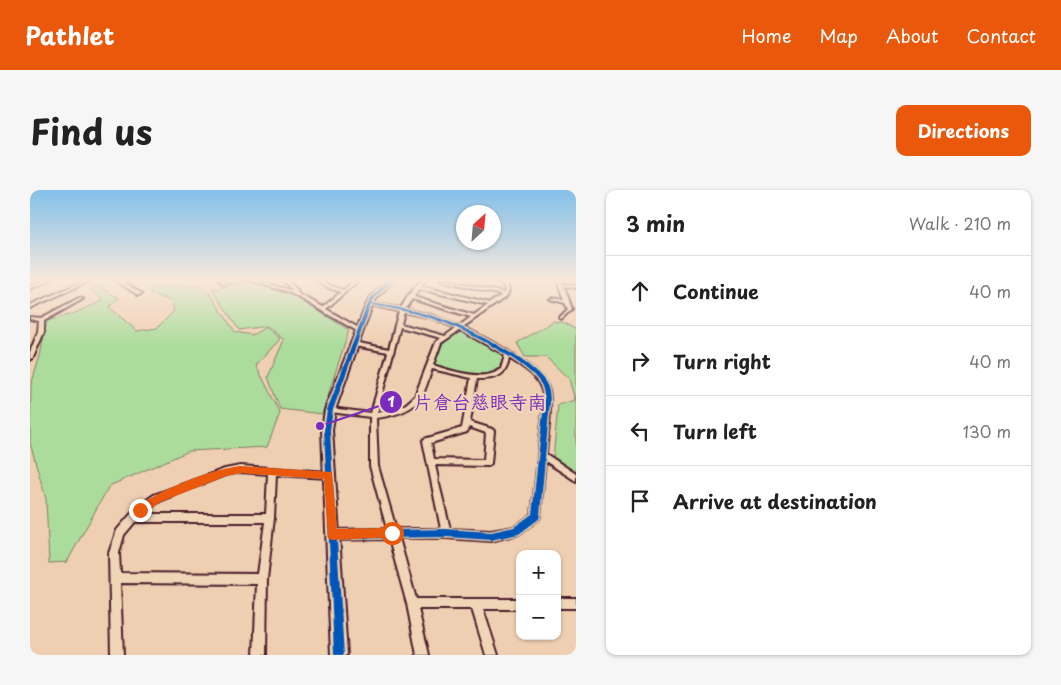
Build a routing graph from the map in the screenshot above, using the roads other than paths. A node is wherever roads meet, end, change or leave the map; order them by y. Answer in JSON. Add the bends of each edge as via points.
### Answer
{"nodes":[{"id":1,"x":32,"y":302,"type":"edge"},
{"id":2,"x":40,"y":302,"type":"edge"},
{"id":3,"x":76,"y":302,"type":"edge"},
{"id":4,"x":311,"y":302,"type":"edge"},
{"id":5,"x":332,"y":302,"type":"edge"},
{"id":6,"x":407,"y":302,"type":"edge"},
{"id":7,"x":426,"y":302,"type":"edge"},
{"id":8,"x":482,"y":302,"type":"edge"},
{"id":9,"x":496,"y":302,"type":"edge"},
{"id":10,"x":568,"y":302,"type":"edge"},
{"id":11,"x":37,"y":303,"type":"junction"},
{"id":12,"x":370,"y":304,"type":"joint"},
{"id":13,"x":492,"y":305,"type":"junction"},
{"id":14,"x":30,"y":307,"type":"edge"},
{"id":15,"x":324,"y":309,"type":"junction"},
{"id":16,"x":570,"y":309,"type":"junction"},
{"id":17,"x":402,"y":310,"type":"junction"},
{"id":18,"x":576,"y":312,"type":"edge"},
{"id":19,"x":474,"y":316,"type":"junction"},
{"id":20,"x":30,"y":318,"type":"edge"},
{"id":21,"x":561,"y":318,"type":"dead end"},
{"id":22,"x":42,"y":320,"type":"junction"},
{"id":23,"x":397,"y":325,"type":"junction"},
{"id":24,"x":458,"y":327,"type":"junction"},
{"id":25,"x":359,"y":330,"type":"junction"},
{"id":26,"x":444,"y":337,"type":"junction"},
{"id":27,"x":354,"y":344,"type":"junction"},
{"id":28,"x":390,"y":351,"type":"junction"},
{"id":29,"x":507,"y":355,"type":"junction"},
{"id":30,"x":30,"y":358,"type":"edge"},
{"id":31,"x":429,"y":366,"type":"junction"},
{"id":32,"x":474,"y":376,"type":"junction"},
{"id":33,"x":330,"y":410,"type":"junction"},
{"id":34,"x":372,"y":416,"type":"junction"},
{"id":35,"x":466,"y":423,"type":"junction"},
{"id":36,"x":542,"y":456,"type":"junction"},
{"id":37,"x":431,"y":462,"type":"junction"},
{"id":38,"x":272,"y":472,"type":"junction"},
{"id":39,"x":328,"y":475,"type":"junction"},
{"id":40,"x":576,"y":478,"type":"edge"},
{"id":41,"x":133,"y":518,"type":"junction"},
{"id":42,"x":270,"y":518,"type":"junction"},
{"id":43,"x":392,"y":533,"type":"junction"},
{"id":44,"x":446,"y":533,"type":"junction"},
{"id":45,"x":332,"y":534,"type":"junction"},
{"id":46,"x":115,"y":578,"type":"junction"},
{"id":47,"x":262,"y":578,"type":"junction"},
{"id":48,"x":561,"y":603,"type":"edge"},
{"id":49,"x":576,"y":603,"type":"edge"},
{"id":50,"x":412,"y":604,"type":"junction"},
{"id":51,"x":516,"y":604,"type":"edge"},
{"id":52,"x":476,"y":605,"type":"junction"},
{"id":53,"x":117,"y":655,"type":"edge"},
{"id":54,"x":260,"y":655,"type":"edge"},
{"id":55,"x":339,"y":655,"type":"edge"},
{"id":56,"x":423,"y":655,"type":"edge"},
{"id":57,"x":492,"y":655,"type":"edge"}],
"edges":[{"from":1,"to":11,"type":"street"},
{"from":2,"to":11,"type":"street"},
{"from":3,"to":22,"type":"street"},
{"from":4,"to":15,"type":"street"},
{"from":5,"to":15,"type":"street"},
{"from":6,"to":17,"type":"street"},
{"from":7,"to":19,"type":"street"},
{"from":8,"to":13,"type":"street"},
{"from":9,"to":13,"type":"street"},
{"from":10,"to":16,"type":"street"},
{"from":11,"to":14,"type":"street"},
{"from":12,"to":17,"type":"street"},
{"from":12,"to":25,"type":"street"},
{"from":13,"to":19,"type":"street"},
{"from":15,"to":25,"type":"street"},
{"from":16,"to":18,"type":"street"},
{"from":16,"to":21,"type":"street"},
{"from":17,"to":23,"type":"street"},
{"from":17,"to":24,"type":"street"},
{"from":19,"to":24,"type":"street"},
{"from":20,"to":22,"type":"street"},
{"from":22,"to":30,"type":"street","via":[[41,332]]},
{"from":23,"to":26,"type":"street"},
{"from":23,"to":28,"type":"street"},
{"from":24,"to":26,"type":"street"},
{"from":24,"to":29,"type":"street"},
{"from":25,"to":27,"type":"street"},
{"from":26,"to":31,"type":"street"},
{"from":27,"to":28,"type":"street"},
{"from":27,"to":33,"type":"street"},
{"from":28,"to":34,"type":"street"},
{"from":29,"to":32,"type":"street","via":[[502,371],[491,376]]},
{"from":29,"to":36,"type":"street","via":[[530,369],[545,386],[547,402]]},
{"from":31,"to":32,"type":"street"},
{"from":31,"to":34,"type":"street","via":[[418,397],[412,404],[388,415]]},
{"from":32,"to":35,"type":"street"},
{"from":33,"to":34,"type":"street"},
{"from":33,"to":39,"type":"street"},
{"from":34,"to":43,"type":"street","via":[[374,466]]},
{"from":35,"to":37,"type":"street","via":[[465,430],[427,442]]},
{"from":35,"to":37,"type":"street","via":[[490,431],[487,462]]},
{"from":36,"to":40,"type":"street"},
{"from":36,"to":44,"type":"street","via":[[536,516],[527,525],[516,531],[491,536]]},
{"from":37,"to":44,"type":"street"},
{"from":38,"to":39,"type":"street"},
{"from":38,"to":41,"type":"street","via":[[240,470],[211,476],[157,498]]},
{"from":38,"to":42,"type":"street"},
{"from":39,"to":45,"type":"street"},
{"from":41,"to":42,"type":"street"},
{"from":41,"to":46,"type":"street","via":[[117,542]]},
{"from":42,"to":47,"type":"street"},
{"from":43,"to":44,"type":"street"},
{"from":43,"to":45,"type":"street"},
{"from":43,"to":50,"type":"street"},
{"from":45,"to":55,"type":"street"},
{"from":46,"to":47,"type":"street"},
{"from":46,"to":53,"type":"street"},
{"from":47,"to":54,"type":"street"},
{"from":48,"to":49,"type":"street"},
{"from":50,"to":52,"type":"street"},
{"from":50,"to":56,"type":"street"},
{"from":51,"to":52,"type":"street"},
{"from":52,"to":57,"type":"street"}]}
